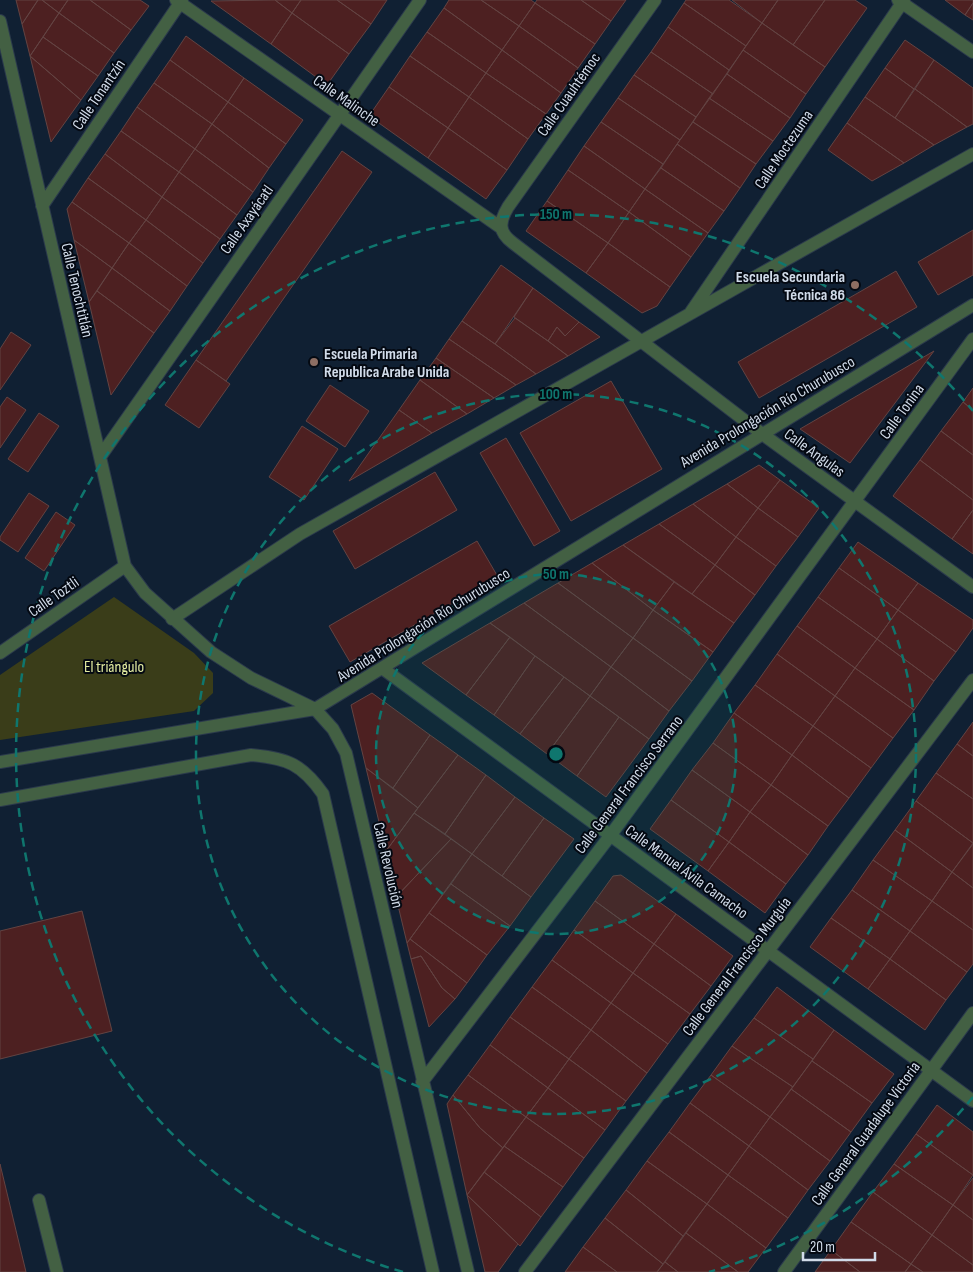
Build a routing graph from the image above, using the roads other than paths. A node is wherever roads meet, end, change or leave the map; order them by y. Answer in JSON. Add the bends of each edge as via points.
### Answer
{"nodes":[{"id":1,"x":420,"y":0,"type":"edge"},
{"id":2,"x":655,"y":0,"type":"edge"},
{"id":3,"x":179,"y":1,"type":"edge"},
{"id":4,"x":901,"y":1,"type":"edge"},
{"id":5,"x":0,"y":21,"type":"edge"},
{"id":6,"x":973,"y":52,"type":"edge"},
{"id":7,"x":340,"y":114,"type":"junction"},
{"id":8,"x":973,"y":154,"type":"edge"},
{"id":9,"x":42,"y":206,"type":"junction"},
{"id":10,"x":500,"y":227,"type":"junction"},
{"id":11,"x":973,"y":305,"type":"edge"},
{"id":12,"x":689,"y":316,"type":"junction"},
{"id":13,"x":973,"y":339,"type":"edge"},
{"id":14,"x":640,"y":341,"type":"junction"},
{"id":15,"x":762,"y":433,"type":"junction"},
{"id":16,"x":100,"y":457,"type":"junction"},
{"id":17,"x":856,"y":502,"type":"junction"},
{"id":18,"x":125,"y":566,"type":"junction"},
{"id":19,"x":973,"y":587,"type":"edge"},
{"id":20,"x":172,"y":619,"type":"junction"},
{"id":21,"x":0,"y":653,"type":"edge"},
{"id":22,"x":382,"y":668,"type":"junction"},
{"id":23,"x":973,"y":680,"type":"edge"},
{"id":24,"x":315,"y":709,"type":"junction"},
{"id":25,"x":0,"y":762,"type":"edge"},
{"id":26,"x":0,"y":800,"type":"edge"},
{"id":27,"x":610,"y":836,"type":"junction"},
{"id":28,"x":769,"y":950,"type":"junction"},
{"id":29,"x":973,"y":1013,"type":"edge"},
{"id":30,"x":931,"y":1070,"type":"junction"},
{"id":31,"x":422,"y":1082,"type":"junction"},
{"id":32,"x":973,"y":1100,"type":"edge"},
{"id":33,"x":39,"y":1200,"type":"dead end"},
{"id":34,"x":57,"y":1272,"type":"edge"},
{"id":35,"x":433,"y":1272,"type":"edge"},
{"id":36,"x":468,"y":1272,"type":"edge"},
{"id":37,"x":525,"y":1272,"type":"edge"},
{"id":38,"x":784,"y":1272,"type":"edge"}],
"edges":[{"from":1,"to":7,"type":"street","name":"Calle Axayácatl"},
{"from":2,"to":10,"type":"street","name":"Calle Cuauhtémoc","via":[[508,207]]},
{"from":3,"to":7,"type":"street","name":"Calle Malinche"},
{"from":3,"to":9,"type":"street","name":"Calle Tonantzín"},
{"from":4,"to":6,"type":"street"},
{"from":4,"to":12,"type":"street","name":"Calle Moctezuma"},
{"from":5,"to":9,"type":"street","name":"Calle Tenochtitlán"},
{"from":7,"to":10,"type":"street","name":"Calle Malinche"},
{"from":7,"to":16,"type":"street","name":"Calle Axayácatl"},
{"from":8,"to":12,"type":"street"},
{"from":9,"to":16,"type":"street","name":"Calle Tenochtitlán"},
{"from":10,"to":14,"type":"street","name":"Calle Malinche","via":[[505,237]]},
{"from":11,"to":15,"type":"street","name":"Avenida Prolongación Río Churubusco"},
{"from":12,"to":14,"type":"street"},
{"from":13,"to":17,"type":"street","name":"Calle Tonina"},
{"from":14,"to":15,"type":"street","name":"Calle Angulas"},
{"from":14,"to":20,"type":"street","via":[[300,534]]},
{"from":15,"to":17,"type":"street","name":"Calle Angulas"},
{"from":15,"to":22,"type":"street","name":"Avenida Prolongación Río Churubusco"},
{"from":16,"to":18,"type":"street","name":"Calle Tenochtitlán"},
{"from":17,"to":19,"type":"street","name":"Calle Angulas"},
{"from":17,"to":27,"type":"street","name":"Calle General Francisco Serrano"},
{"from":18,"to":20,"type":"street","name":"Calle Revolución","via":[[145,593]]},
{"from":18,"to":21,"type":"street","name":"Calle Toztli"},
{"from":20,"to":24,"type":"street","name":"Calle Revolución","via":[[211,652],[251,678]]},
{"from":22,"to":24,"type":"street","name":"Avenida Prolongación Río Churubusco"},
{"from":22,"to":27,"type":"street","name":"Calle Manuel Ávila Camacho"},
{"from":23,"to":28,"type":"street","name":"Calle General Francisco Murguía"},
{"from":24,"to":25,"type":"street","name":"Avenida Prolongación Río Churubusco"},
{"from":24,"to":31,"type":"street","name":"Calle Revolución","via":[[333,729],[346,753]]},
{"from":26,"to":35,"type":"street","via":[[251,755],[290,762],[310,775],[323,794]]},
{"from":27,"to":28,"type":"street","name":"Calle Manuel Ávila Camacho"},
{"from":27,"to":31,"type":"street","name":"Calle General Francisco Serrano"},
{"from":28,"to":30,"type":"street","name":"Calle Manuel Ávila Camacho"},
{"from":28,"to":37,"type":"street","name":"Calle General Francisco Murguía"},
{"from":29,"to":30,"type":"street","name":"Calle General Guadalupe Victoria"},
{"from":30,"to":32,"type":"street","name":"Calle Manuel Ávila Camacho"},
{"from":30,"to":38,"type":"street","name":"Calle General Guadalupe Victoria"},
{"from":31,"to":36,"type":"street","name":"Calle Revolución"},
{"from":33,"to":34,"type":"street"}]}
